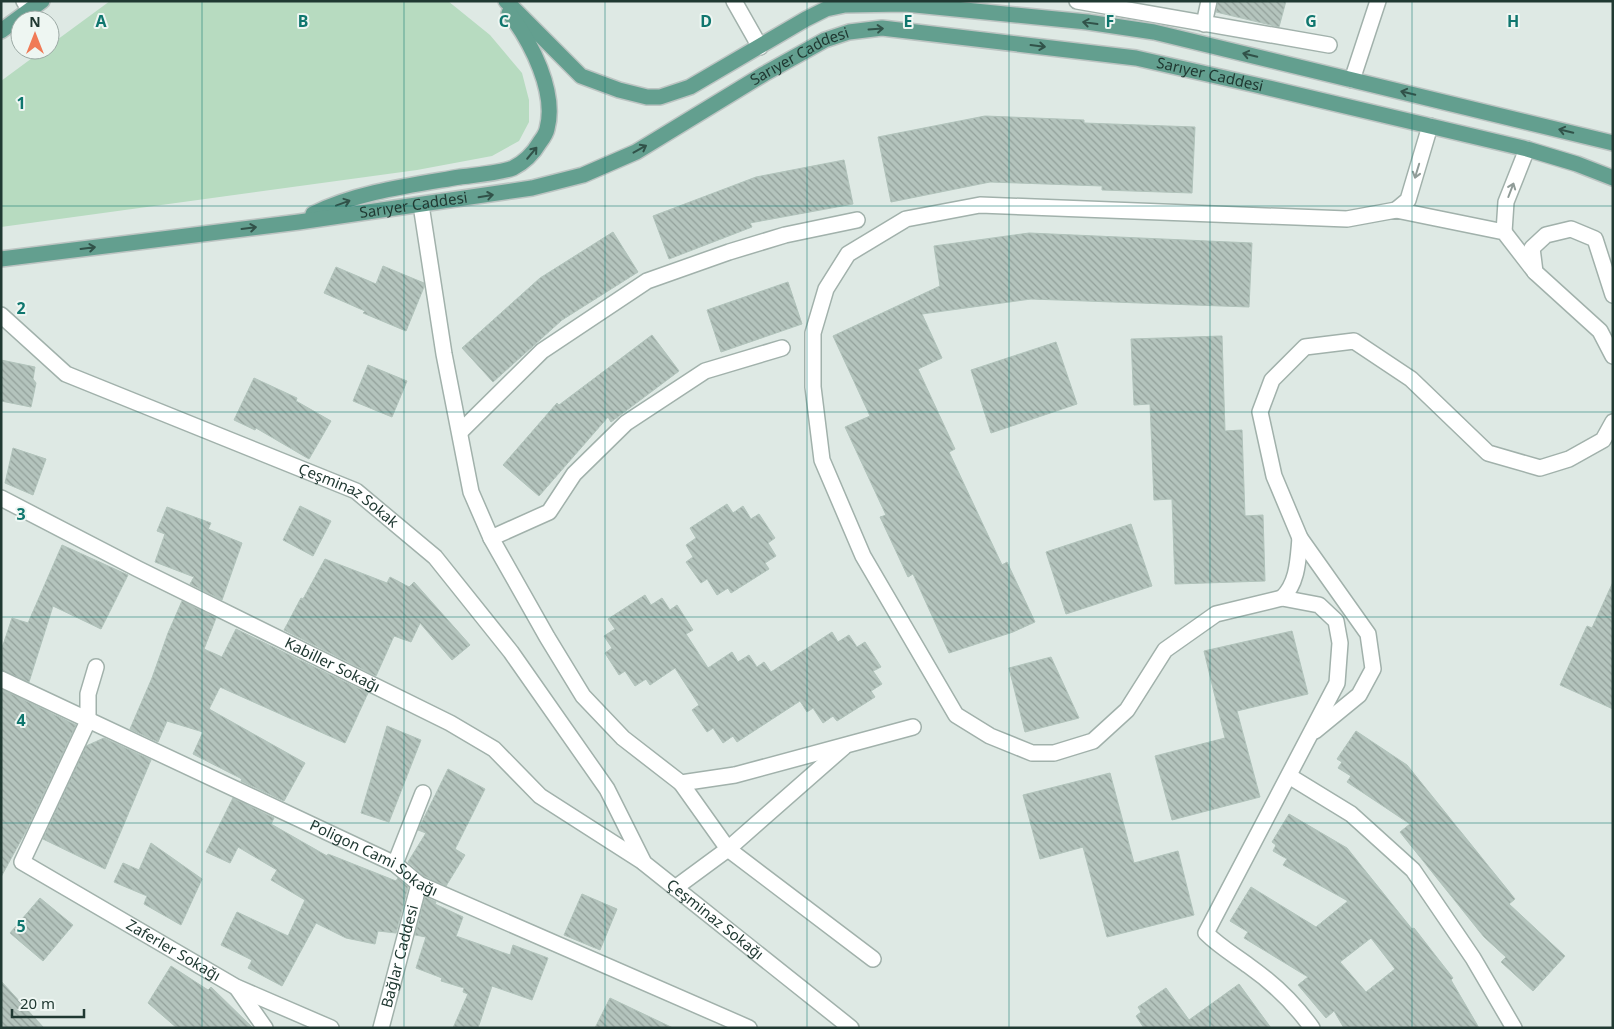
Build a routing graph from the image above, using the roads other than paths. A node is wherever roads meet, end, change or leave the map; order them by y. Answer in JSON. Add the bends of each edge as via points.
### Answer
{"nodes":[{"id":1,"x":501,"y":1,"type":"edge"},
{"id":2,"x":506,"y":1,"type":"edge"},
{"id":3,"x":734,"y":1,"type":"edge"},
{"id":4,"x":1077,"y":1,"type":"edge"},
{"id":5,"x":1209,"y":1,"type":"edge"},
{"id":6,"x":1378,"y":1,"type":"edge"},
{"id":7,"x":32,"y":4,"type":"edge"},
{"id":8,"x":1204,"y":24,"type":"junction"},
{"id":9,"x":3,"y":27,"type":"edge"},
{"id":10,"x":1330,"y":45,"type":"dead end"},
{"id":11,"x":760,"y":47,"type":"junction"},
{"id":12,"x":1352,"y":80,"type":"junction"},
{"id":13,"x":1430,"y":126,"type":"junction"},
{"id":14,"x":1613,"y":143,"type":"edge"},
{"id":15,"x":1527,"y":149,"type":"junction"},
{"id":16,"x":1613,"y":178,"type":"edge"},
{"id":17,"x":421,"y":205,"type":"junction"},
{"id":18,"x":1396,"y":210,"type":"junction"},
{"id":19,"x":857,"y":220,"type":"dead end"},
{"id":20,"x":299,"y":222,"type":"junction"},
{"id":21,"x":1504,"y":232,"type":"junction"},
{"id":22,"x":1,"y":248,"type":"edge"},
{"id":23,"x":40,"y":254,"type":"junction"},
{"id":24,"x":1,"y":259,"type":"edge"},
{"id":25,"x":1535,"y":272,"type":"junction"},
{"id":26,"x":1613,"y":295,"type":"edge"},
{"id":27,"x":1,"y":315,"type":"edge"},
{"id":28,"x":782,"y":348,"type":"dead end"},
{"id":29,"x":1613,"y":356,"type":"edge"},
{"id":30,"x":1613,"y":422,"type":"edge"},
{"id":31,"x":460,"y":432,"type":"junction"},
{"id":32,"x":1,"y":498,"type":"edge"},
{"id":33,"x":491,"y":538,"type":"junction"},
{"id":34,"x":1300,"y":538,"type":"junction"},
{"id":35,"x":1282,"y":598,"type":"junction"},
{"id":36,"x":96,"y":667,"type":"dead end"},
{"id":37,"x":1,"y":679,"type":"edge"},
{"id":38,"x":88,"y":721,"type":"junction"},
{"id":39,"x":913,"y":727,"type":"dead end"},
{"id":40,"x":1310,"y":735,"type":"junction"},
{"id":41,"x":847,"y":744,"type":"junction"},
{"id":42,"x":1289,"y":776,"type":"junction"},
{"id":43,"x":681,"y":784,"type":"junction"},
{"id":44,"x":607,"y":789,"type":"joint"},
{"id":45,"x":423,"y":793,"type":"dead end"},
{"id":46,"x":728,"y":849,"type":"junction"},
{"id":47,"x":644,"y":863,"type":"junction"},
{"id":48,"x":395,"y":864,"type":"junction"},
{"id":49,"x":419,"y":884,"type":"junction"},
{"id":50,"x":674,"y":888,"type":"junction"},
{"id":51,"x":873,"y":959,"type":"dead end"},
{"id":52,"x":236,"y":987,"type":"junction"},
{"id":53,"x":731,"y":1024,"type":"edge"},
{"id":54,"x":265,"y":1028,"type":"edge"},
{"id":55,"x":331,"y":1028,"type":"edge"},
{"id":56,"x":382,"y":1028,"type":"edge"},
{"id":57,"x":749,"y":1028,"type":"edge"},
{"id":58,"x":851,"y":1028,"type":"edge"},
{"id":59,"x":1312,"y":1028,"type":"edge"},
{"id":60,"x":1514,"y":1028,"type":"edge"}],
"edges":[{"from":20,"to":1,"type":"main road","one_way":true,"via":[[354,199],[428,182],[511,169],[525,162],[547,131],[550,112],[546,84],[532,51]]},
{"from":2,"to":11,"type":"main road","name":"Sarıyer Caddesi","via":[[581,76],[647,97],[660,97],[690,87]]},
{"from":3,"to":11,"type":"street"},
{"from":4,"to":8,"type":"street"},
{"from":5,"to":8,"type":"street"},
{"from":6,"to":12,"type":"street"},
{"from":7,"to":9,"type":"main road"},
{"from":8,"to":10,"type":"street"},
{"from":12,"to":11,"type":"main road","name":"Sarıyer Caddesi","one_way":true,"via":[[1154,32],[905,4],[845,5],[826,10]]},
{"from":14,"to":12,"type":"main road","name":"Sarıyer Caddesi","one_way":true},
{"from":13,"to":15,"type":"main road","name":"Sarıyer Caddesi"},
{"from":17,"to":13,"type":"main road","name":"Sarıyer Caddesi","one_way":true,"via":[[532,188],[583,175],[636,152],[825,40],[849,32],[882,28],[1136,58]]},
{"from":13,"to":18,"type":"street","one_way":true,"via":[[1408,200]]},
{"from":15,"to":16,"type":"main road","name":"Sarıyer Caddesi"},
{"from":21,"to":15,"type":"street","one_way":true,"via":[[1506,202]]},
{"from":17,"to":20,"type":"main road","name":"Sarıyer Caddesi"},
{"from":17,"to":31,"type":"street","via":[[444,354]]},
{"from":18,"to":21,"type":"street"},
{"from":18,"to":35,"type":"street","via":[[1347,219],[980,205],[906,219],[848,254],[826,289],[814,333],[813,387],[822,460],[863,556],[956,715],[990,736],[1032,753],[1054,753],[1093,741],[1127,710],[1165,650],[1216,614]]},
{"from":19,"to":31,"type":"street","via":[[785,235],[647,281],[542,351]]},
{"from":23,"to":20,"type":"main road","name":"Sarıyer Caddesi","one_way":true},
{"from":21,"to":25,"type":"street"},
{"from":22,"to":23,"type":"main road"},
{"from":23,"to":24,"type":"main road","name":"Sarıyer Caddesi"},
{"from":25,"to":26,"type":"street","via":[[1532,248],[1546,235],[1571,228],[1596,240]]},
{"from":25,"to":29,"type":"street","via":[[1600,331]]},
{"from":27,"to":44,"type":"street","name":"Çeşminaz Sokak","via":[[66,374],[356,491],[435,557],[511,652]]},
{"from":28,"to":33,"type":"street","via":[[697,376],[626,423],[574,474],[549,512]]},
{"from":30,"to":34,"type":"street","via":[[1603,440],[1569,459],[1540,468],[1488,453],[1411,379],[1354,341],[1305,347],[1272,380],[1260,412],[1274,476]]},
{"from":31,"to":33,"type":"street","via":[[472,492]]},
{"from":32,"to":47,"type":"street","name":"Kabiller Sokağı","via":[[450,723],[494,749],[540,796]]},
{"from":33,"to":43,"type":"street","via":[[583,696],[623,738]]},
{"from":34,"to":35,"type":"street","via":[[1296,570],[1289,591]]},
{"from":34,"to":40,"type":"street","via":[[1368,634],[1373,669],[1359,696]]},
{"from":35,"to":40,"type":"street","via":[[1319,605],[1336,621],[1340,643],[1337,683]]},
{"from":36,"to":38,"type":"street","via":[[88,694]]},
{"from":37,"to":38,"type":"street","name":"Poligon Cami Sokağı"},
{"from":38,"to":48,"type":"street","name":"Poligon Cami Sokağı"},
{"from":38,"to":52,"type":"street","name":"Zaferler Sokağı","via":[[22,862]]},
{"from":39,"to":41,"type":"street"},
{"from":40,"to":42,"type":"street"},
{"from":41,"to":43,"type":"street","via":[[735,775]]},
{"from":41,"to":46,"type":"street"},
{"from":42,"to":59,"type":"street","via":[[1206,933],[1299,1009]]},
{"from":42,"to":60,"type":"street","via":[[1351,814],[1413,870],[1473,958]]},
{"from":43,"to":46,"type":"street"},
{"from":44,"to":47,"type":"street","name":"Çeşminaz Sokağı"},
{"from":45,"to":48,"type":"street"},
{"from":46,"to":50,"type":"street"},
{"from":46,"to":51,"type":"street"},
{"from":47,"to":50,"type":"street","name":"Çeşminaz Sokağı"},
{"from":48,"to":49,"type":"street","name":"Poligon Cami Sokağı"},
{"from":49,"to":53,"type":"street","name":"Poligon Cami Sokağı"},
{"from":49,"to":56,"type":"street","name":"Bağlar Caddesi"},
{"from":50,"to":58,"type":"street","name":"Çeşminaz Sokağı"},
{"from":52,"to":54,"type":"street"},
{"from":52,"to":55,"type":"street","name":"Zaferler Sokağı"},
{"from":53,"to":57,"type":"street","name":"Poligon Cami Sokağı"}]}
